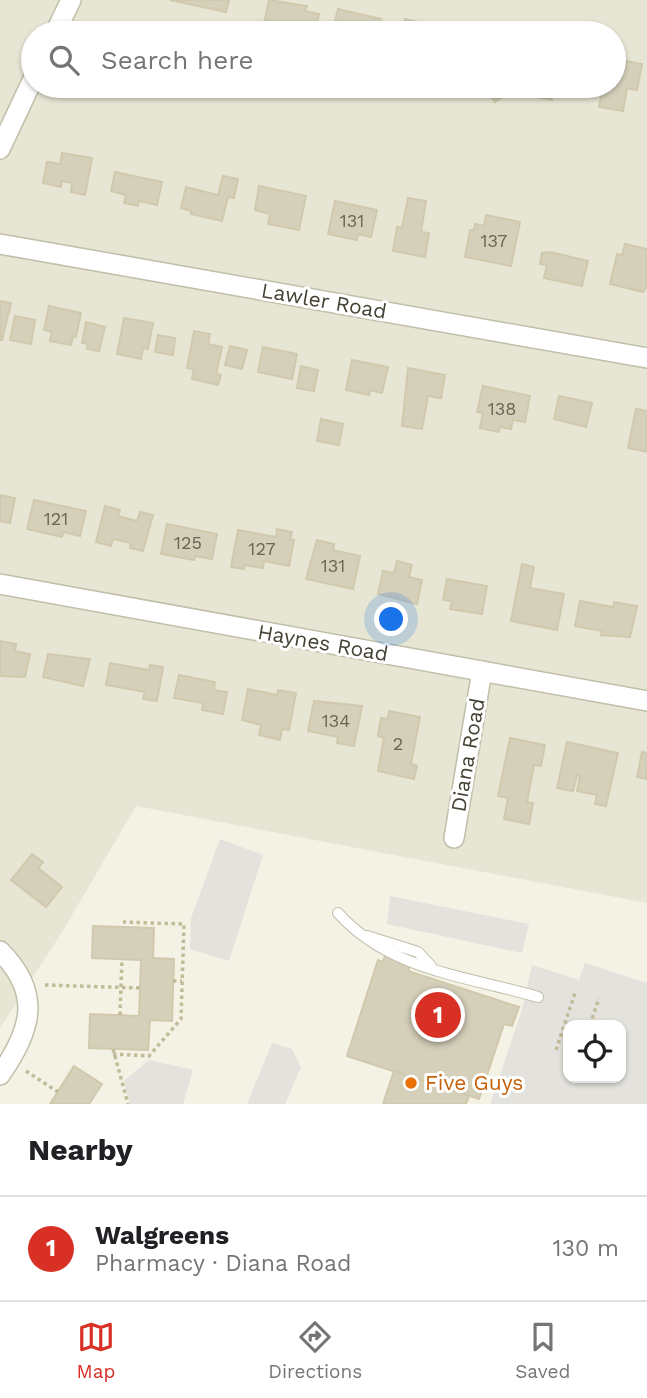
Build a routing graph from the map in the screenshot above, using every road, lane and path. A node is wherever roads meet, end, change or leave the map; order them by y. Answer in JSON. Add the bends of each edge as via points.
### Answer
{"nodes":[{"id":1,"x":71,"y":0,"type":"edge"},
{"id":2,"x":61,"y":21,"type":"edge"},
{"id":3,"x":24,"y":98,"type":"edge"},
{"id":4,"x":0,"y":149,"type":"edge"},
{"id":5,"x":0,"y":244,"type":"edge"},
{"id":6,"x":647,"y":358,"type":"edge"},
{"id":7,"x":0,"y":584,"type":"edge"},
{"id":8,"x":482,"y":671,"type":"junction"},
{"id":9,"x":647,"y":701,"type":"edge"},
{"id":10,"x":454,"y":838,"type":"dead end"},
{"id":11,"x":338,"y":913,"type":"dead end"},
{"id":12,"x":124,"y":922,"type":"dead end"},
{"id":13,"x":0,"y":951,"type":"edge"},
{"id":14,"x":122,"y":959,"type":"dead end"},
{"id":15,"x":173,"y":981,"type":"dead end"},
{"id":16,"x":182,"y":981,"type":"junction"},
{"id":17,"x":45,"y":985,"type":"dead end"},
{"id":18,"x":121,"y":988,"type":"junction"},
{"id":19,"x":140,"y":988,"type":"dead end"},
{"id":20,"x":576,"y":990,"type":"dead end"},
{"id":21,"x":538,"y":997,"type":"dead end"},
{"id":22,"x":599,"y":998,"type":"dead end"},
{"id":23,"x":120,"y":1015,"type":"dead end"},
{"id":24,"x":592,"y":1020,"type":"edge"},
{"id":25,"x":556,"y":1050,"type":"dead end"},
{"id":26,"x":24,"y":1070,"type":"dead end"},
{"id":27,"x":0,"y":1075,"type":"edge"},
{"id":28,"x":58,"y":1092,"type":"dead end"},
{"id":29,"x":128,"y":1104,"type":"edge"}],
"edges":[{"from":1,"to":2,"type":"street"},
{"from":3,"to":4,"type":"street"},
{"from":5,"to":6,"type":"street","name":"Lawler Road"},
{"from":7,"to":8,"type":"street","name":"Haynes Road"},
{"from":8,"to":9,"type":"street","name":"Haynes Road"},
{"from":8,"to":10,"type":"street","name":"Diana Road"},
{"from":11,"to":21,"type":"lane","via":[[356,934],[386,953],[492,988]]},
{"from":12,"to":16,"type":"path","via":[[184,924]]},
{"from":13,"to":27,"type":"street","via":[[18,974],[28,1012],[24,1036]]},
{"from":14,"to":18,"type":"path"},
{"from":15,"to":16,"type":"path"},
{"from":16,"to":29,"type":"path","via":[[181,1019],[149,1056],[113,1052]]},
{"from":17,"to":18,"type":"path"},
{"from":18,"to":19,"type":"path"},
{"from":18,"to":23,"type":"path"},
{"from":20,"to":25,"type":"path"},
{"from":22,"to":24,"type":"path"},
{"from":26,"to":28,"type":"path"}]}
